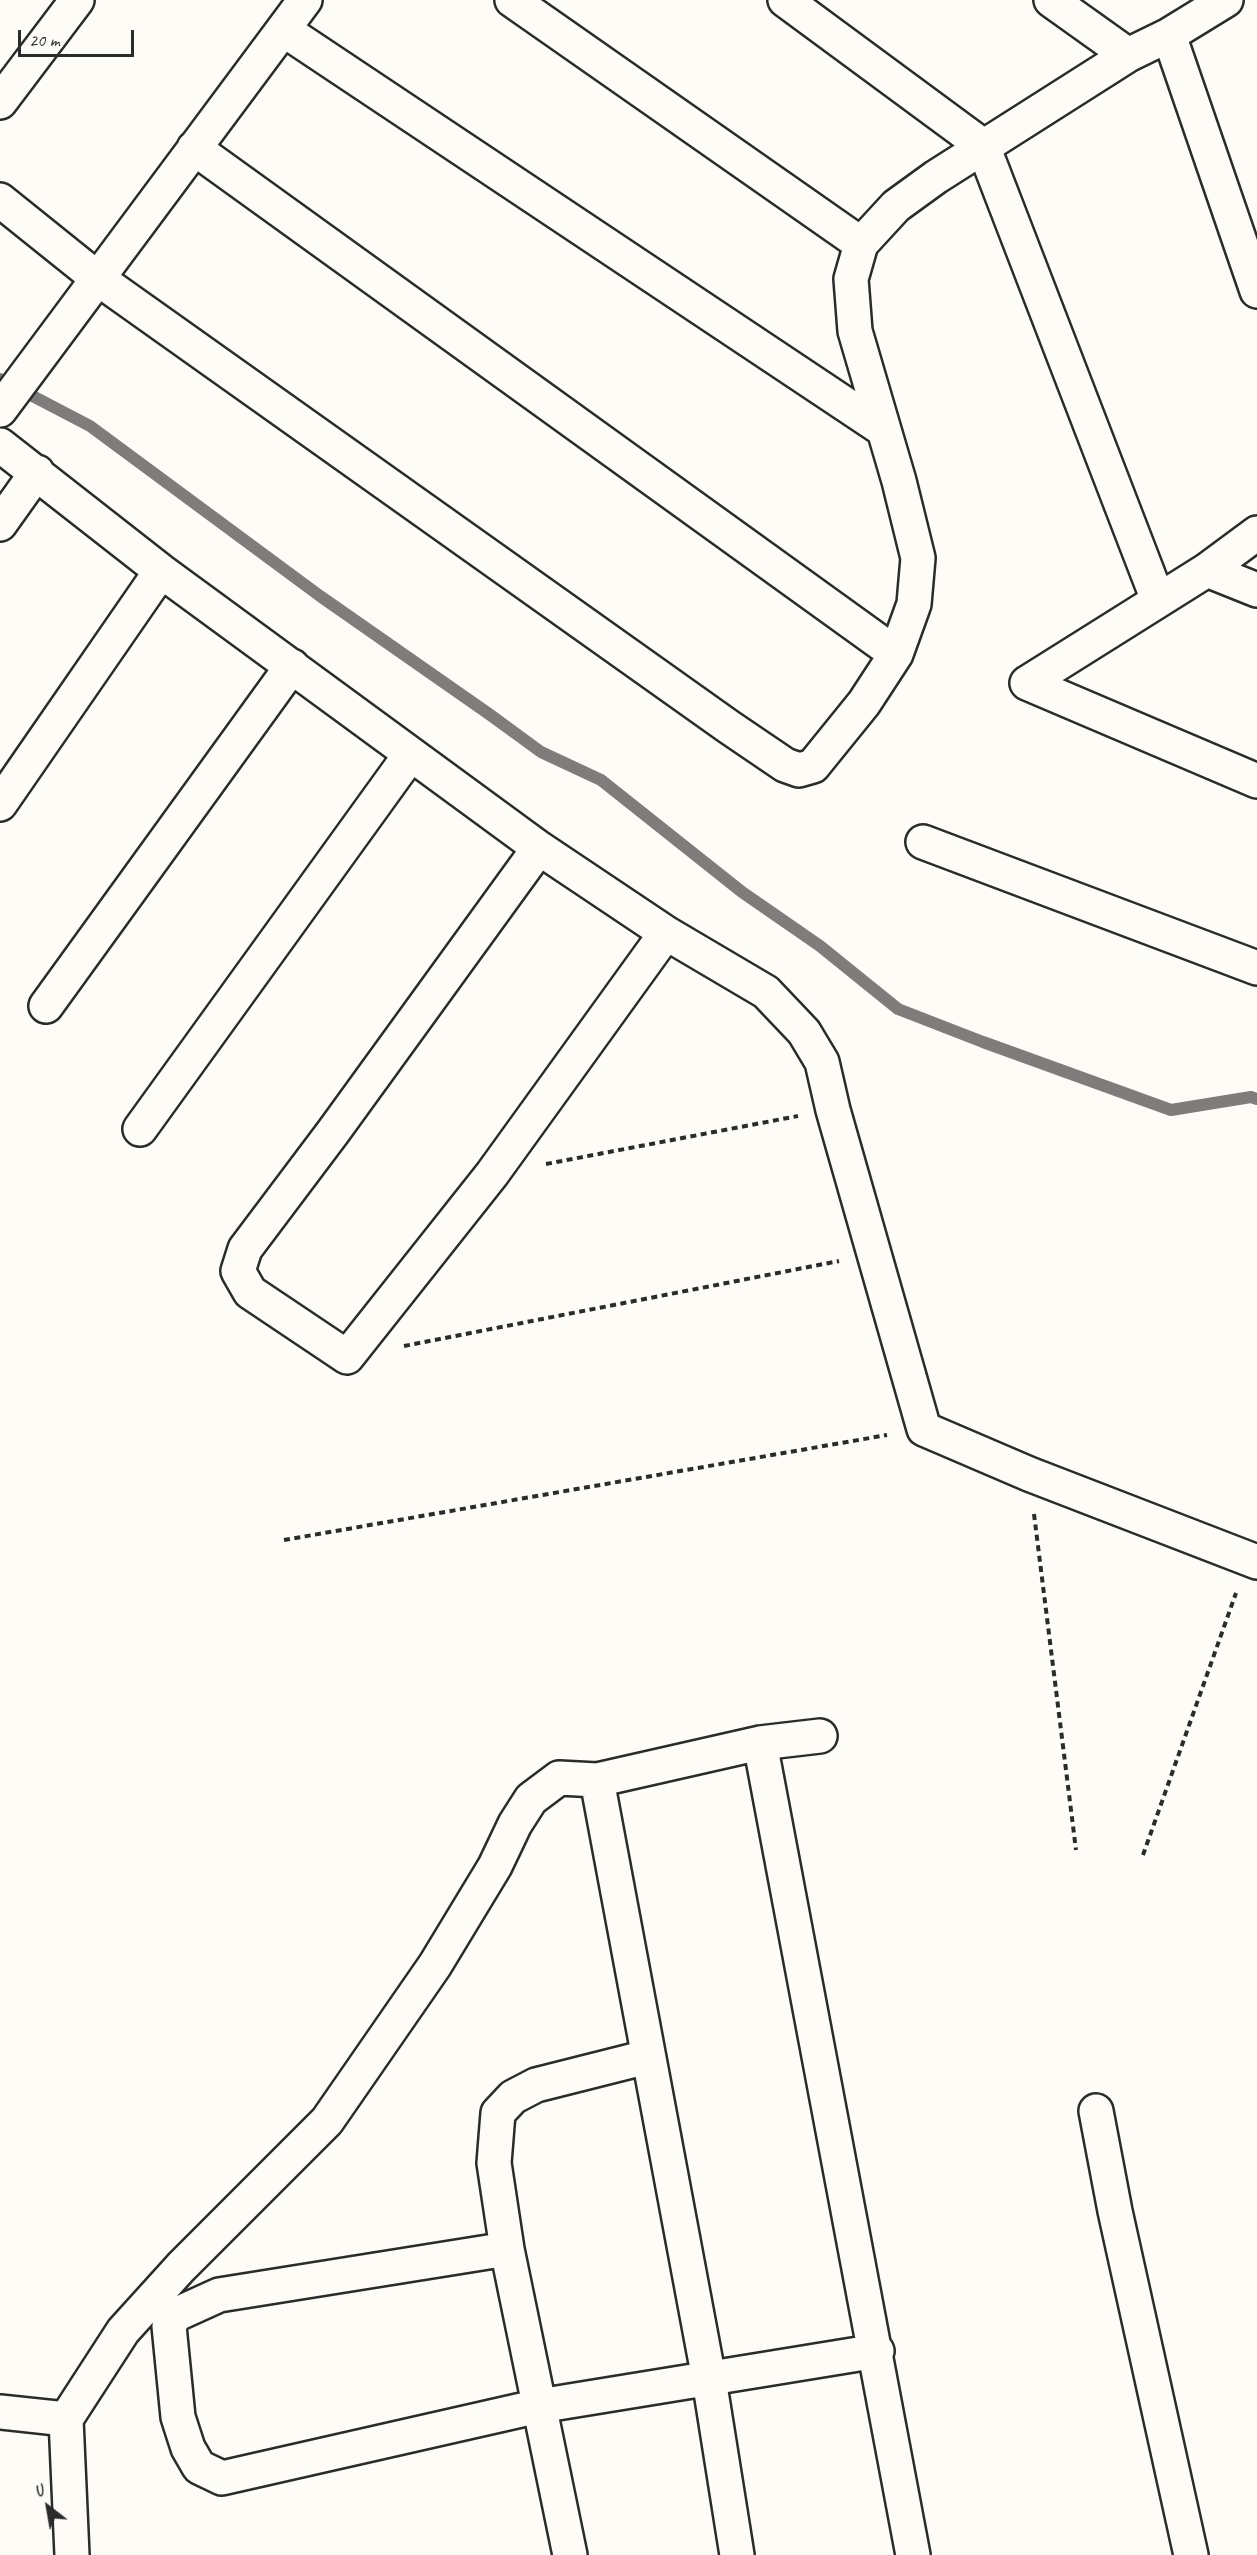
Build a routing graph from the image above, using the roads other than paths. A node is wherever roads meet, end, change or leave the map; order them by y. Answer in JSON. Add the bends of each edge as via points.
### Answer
{"nodes":[{"id":1,"x":77,"y":0,"type":"edge"},
{"id":2,"x":305,"y":0,"type":"edge"},
{"id":3,"x":513,"y":0,"type":"edge"},
{"id":4,"x":785,"y":0,"type":"edge"},
{"id":5,"x":1051,"y":0,"type":"edge"},
{"id":6,"x":1226,"y":0,"type":"edge"},
{"id":7,"x":284,"y":30,"type":"junction"},
{"id":8,"x":1169,"y":34,"type":"junction"},
{"id":9,"x":1128,"y":55,"type":"junction"},
{"id":10,"x":0,"y":102,"type":"edge"},
{"id":11,"x":983,"y":146,"type":"junction"},
{"id":12,"x":194,"y":148,"type":"junction"},
{"id":13,"x":0,"y":201,"type":"edge"},
{"id":14,"x":861,"y":244,"type":"junction"},
{"id":15,"x":97,"y":278,"type":"junction"},
{"id":16,"x":1257,"y":291,"type":"edge"},
{"id":17,"x":3,"y":407,"type":"edge"},
{"id":18,"x":881,"y":429,"type":"junction"},
{"id":19,"x":0,"y":445,"type":"edge"},
{"id":20,"x":37,"y":472,"type":"junction"},
{"id":21,"x":0,"y":524,"type":"edge"},
{"id":22,"x":1257,"y":533,"type":"edge"},
{"id":23,"x":1207,"y":570,"type":"junction"},
{"id":24,"x":161,"y":571,"type":"junction"},
{"id":25,"x":1257,"y":590,"type":"edge"},
{"id":26,"x":1158,"y":600,"type":"junction"},
{"id":27,"x":896,"y":654,"type":"junction"},
{"id":28,"x":292,"y":666,"type":"junction"},
{"id":29,"x":410,"y":755,"type":"junction"},
{"id":30,"x":1257,"y":780,"type":"edge"},
{"id":31,"x":0,"y":804,"type":"edge"},
{"id":32,"x":922,"y":842,"type":"dead end"},
{"id":33,"x":539,"y":848,"type":"junction"},
{"id":34,"x":666,"y":933,"type":"junction"},
{"id":35,"x":1257,"y":968,"type":"edge"},
{"id":36,"x":46,"y":1006,"type":"dead end"},
{"id":37,"x":140,"y":1129,"type":"dead end"},
{"id":38,"x":1253,"y":1560,"type":"edge"},
{"id":39,"x":820,"y":1736,"type":"dead end"},
{"id":40,"x":760,"y":1743,"type":"junction"},
{"id":41,"x":597,"y":1780,"type":"junction"},
{"id":42,"x":647,"y":2057,"type":"junction"},
{"id":43,"x":1096,"y":2111,"type":"dead end"},
{"id":44,"x":507,"y":2249,"type":"junction"},
{"id":45,"x":876,"y":2351,"type":"junction"},
{"id":46,"x":709,"y":2379,"type":"junction"},
{"id":47,"x":539,"y":2406,"type":"junction"},
{"id":48,"x":0,"y":2412,"type":"edge"},
{"id":49,"x":66,"y":2419,"type":"junction"},
{"id":50,"x":72,"y":2555,"type":"edge"},
{"id":51,"x":570,"y":2555,"type":"edge"},
{"id":52,"x":737,"y":2555,"type":"edge"},
{"id":53,"x":913,"y":2555,"type":"edge"},
{"id":54,"x":1191,"y":2555,"type":"edge"}],
"edges":[{"from":1,"to":10,"type":"street"},
{"from":2,"to":7,"type":"street"},
{"from":3,"to":14,"type":"street"},
{"from":4,"to":11,"type":"street"},
{"from":5,"to":9,"type":"street"},
{"from":6,"to":8,"type":"street"},
{"from":7,"to":12,"type":"street"},
{"from":7,"to":18,"type":"street"},
{"from":8,"to":9,"type":"street"},
{"from":8,"to":16,"type":"street"},
{"from":9,"to":11,"type":"street"},
{"from":11,"to":14,"type":"street","via":[[896,206]]},
{"from":11,"to":26,"type":"street"},
{"from":12,"to":15,"type":"street"},
{"from":12,"to":27,"type":"street"},
{"from":13,"to":15,"type":"street"},
{"from":14,"to":18,"type":"street","via":[[851,279],[855,331]]},
{"from":15,"to":17,"type":"street"},
{"from":15,"to":27,"type":"street","via":[[785,765],[799,770],[813,766],[864,703]]},
{"from":18,"to":27,"type":"street","via":[[918,558],[914,604]]},
{"from":19,"to":20,"type":"street"},
{"from":20,"to":21,"type":"street"},
{"from":20,"to":24,"type":"street"},
{"from":22,"to":23,"type":"street"},
{"from":23,"to":25,"type":"street"},
{"from":23,"to":26,"type":"street"},
{"from":24,"to":28,"type":"street"},
{"from":24,"to":31,"type":"street"},
{"from":26,"to":30,"type":"street","via":[[1027,683]]},
{"from":28,"to":29,"type":"street"},
{"from":28,"to":36,"type":"street"},
{"from":29,"to":33,"type":"street"},
{"from":29,"to":37,"type":"street"},
{"from":32,"to":35,"type":"street"},
{"from":33,"to":34,"type":"street"},
{"from":33,"to":34,"type":"street","via":[[245,1248],[238,1271],[250,1292],[347,1357],[492,1174]]},
{"from":34,"to":38,"type":"street","via":[[766,992],[804,1032],[822,1062],[924,1429]]},
{"from":39,"to":40,"type":"street"},
{"from":40,"to":41,"type":"street"},
{"from":40,"to":45,"type":"street"},
{"from":41,"to":42,"type":"street"},
{"from":41,"to":49,"type":"street","via":[[559,1778],[531,1799],[435,1965],[327,2121],[123,2331]]},
{"from":42,"to":44,"type":"street","via":[[536,2085],[513,2097],[498,2113],[494,2163]]},
{"from":42,"to":46,"type":"street"},
{"from":43,"to":54,"type":"street"},
{"from":44,"to":47,"type":"street"},
{"from":44,"to":47,"type":"street","via":[[219,2295],[175,2315],[169,2326],[178,2417],[199,2467],[222,2478]]},
{"from":45,"to":46,"type":"street"},
{"from":45,"to":53,"type":"street"},
{"from":46,"to":47,"type":"street"},
{"from":46,"to":52,"type":"street"},
{"from":47,"to":51,"type":"street"},
{"from":48,"to":49,"type":"street"},
{"from":49,"to":50,"type":"street"}]}
